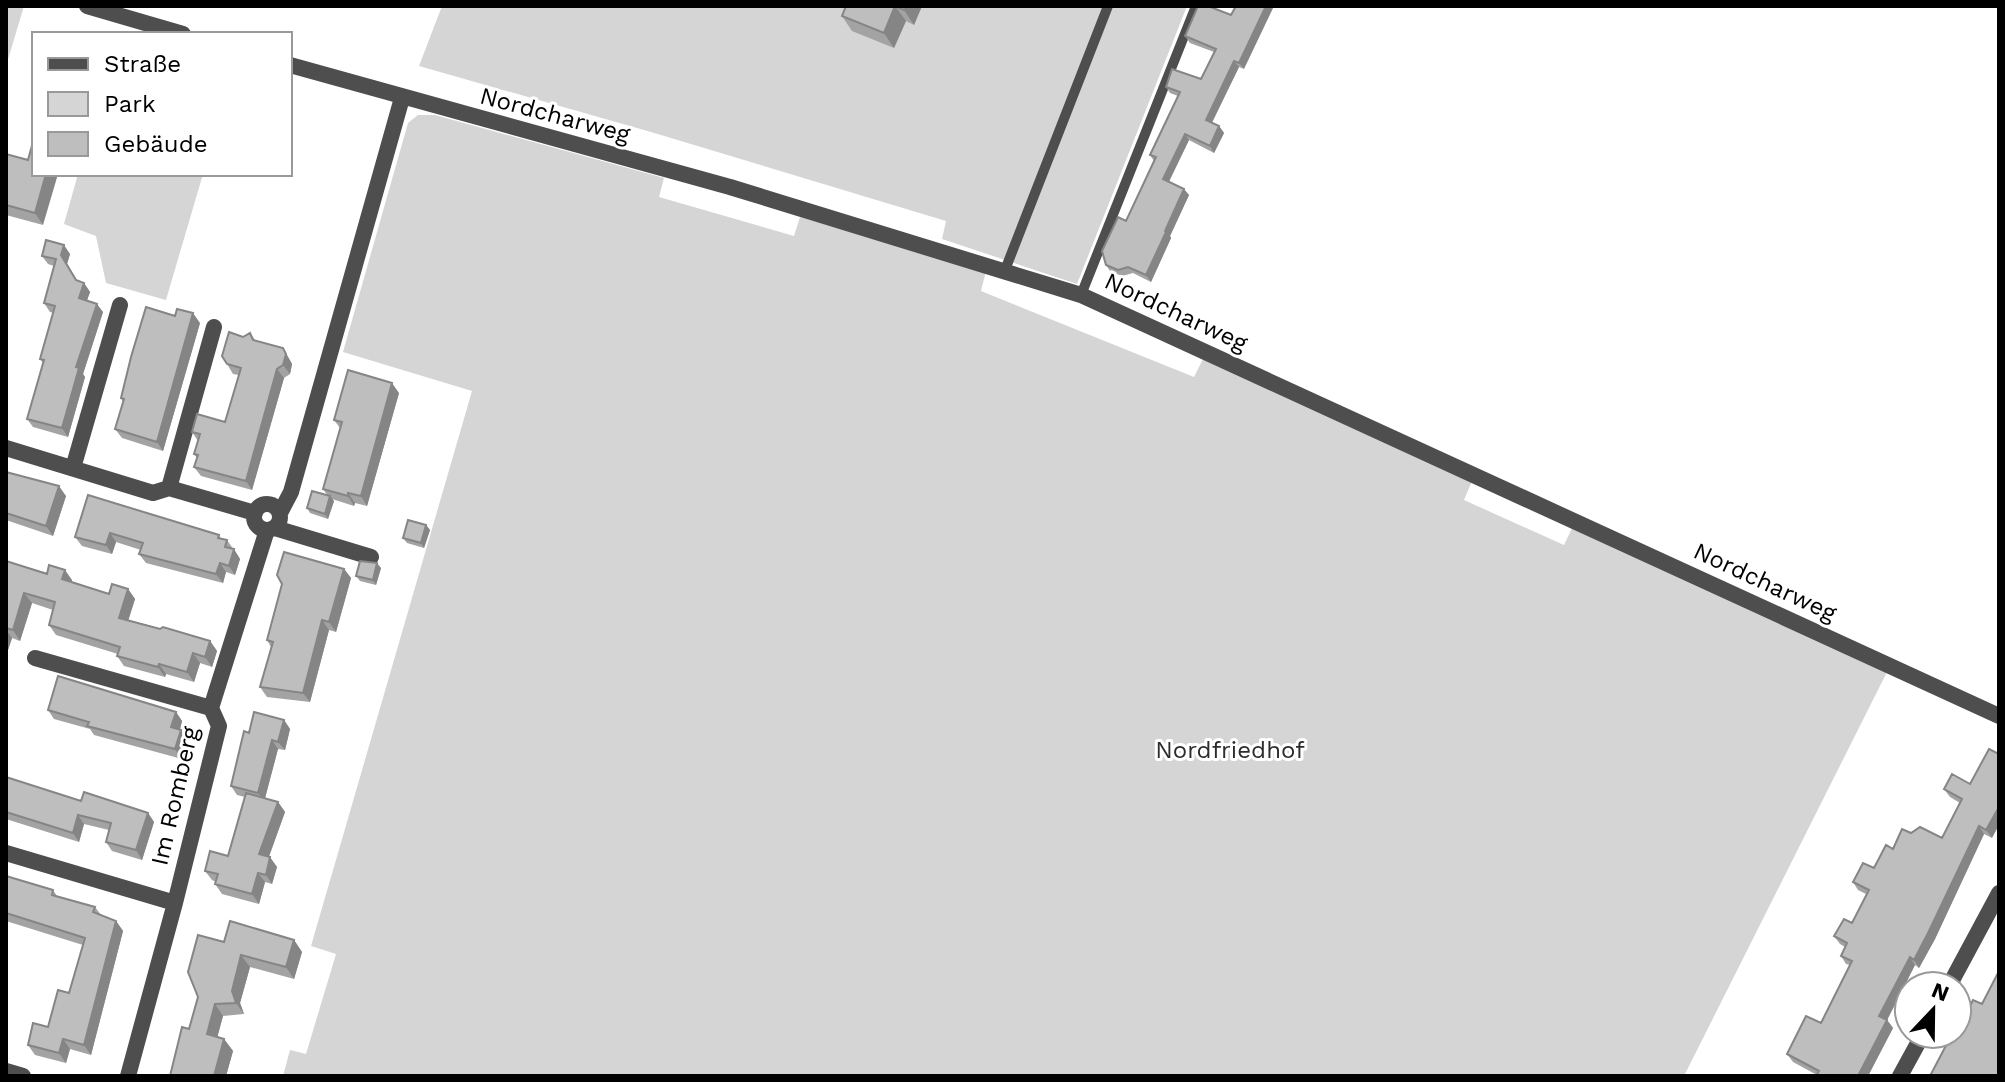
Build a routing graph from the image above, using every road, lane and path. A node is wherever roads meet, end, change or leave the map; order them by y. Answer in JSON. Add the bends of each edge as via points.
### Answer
{"nodes":[{"id":1,"x":87,"y":6,"type":"edge"},
{"id":2,"x":1108,"y":6,"type":"edge"},
{"id":3,"x":1196,"y":6,"type":"edge"},
{"id":4,"x":176,"y":32,"type":"edge"},
{"id":5,"x":292,"y":66,"type":"edge"},
{"id":6,"x":402,"y":98,"type":"junction"},
{"id":7,"x":1005,"y":270,"type":"junction"},
{"id":8,"x":1081,"y":295,"type":"junction"},
{"id":9,"x":120,"y":305,"type":"dead end"},
{"id":10,"x":214,"y":327,"type":"dead end"},
{"id":11,"x":6,"y":448,"type":"edge"},
{"id":12,"x":73,"y":468,"type":"junction"},
{"id":13,"x":169,"y":488,"type":"junction"},
{"id":14,"x":274,"y":524,"type":"junction"},
{"id":15,"x":371,"y":557,"type":"dead end"},
{"id":16,"x":35,"y":658,"type":"dead end"},
{"id":17,"x":211,"y":708,"type":"junction"},
{"id":18,"x":1999,"y":716,"type":"edge"},
{"id":19,"x":6,"y":853,"type":"edge"},
{"id":20,"x":1999,"y":893,"type":"edge"},
{"id":21,"x":175,"y":903,"type":"junction"},
{"id":22,"x":1958,"y":970,"type":"edge"},
{"id":23,"x":1914,"y":1050,"type":"edge"},
{"id":24,"x":6,"y":1071,"type":"edge"},
{"id":25,"x":23,"y":1076,"type":"edge"},
{"id":26,"x":128,"y":1076,"type":"edge"},
{"id":27,"x":1900,"y":1076,"type":"edge"}],
"edges":[{"from":1,"to":4,"type":"street"},
{"from":2,"to":7,"type":"lane"},
{"from":3,"to":8,"type":"lane"},
{"from":5,"to":6,"type":"street","name":"Nordcharweg"},
{"from":6,"to":7,"type":"street","name":"Nordcharweg","via":[[730,187]]},
{"from":6,"to":14,"type":"street","name":"Im Romberg","via":[[291,492]]},
{"from":7,"to":8,"type":"street","name":"Nordcharweg"},
{"from":8,"to":18,"type":"street","name":"Nordcharweg"},
{"from":9,"to":12,"type":"street"},
{"from":10,"to":13,"type":"street"},
{"from":11,"to":12,"type":"street"},
{"from":12,"to":13,"type":"street","via":[[153,493]]},
{"from":13,"to":14,"type":"street","via":[[255,513],[260,527]]},
{"from":14,"to":15,"type":"street"},
{"from":14,"to":17,"type":"street","name":"Im Romberg"},
{"from":16,"to":17,"type":"street"},
{"from":17,"to":21,"type":"street","name":"Im Romberg","via":[[219,726]]},
{"from":19,"to":21,"type":"street"},
{"from":20,"to":22,"type":"street"},
{"from":21,"to":26,"type":"street","name":"Im Romberg"},
{"from":23,"to":27,"type":"street"},
{"from":24,"to":25,"type":"street"}]}
